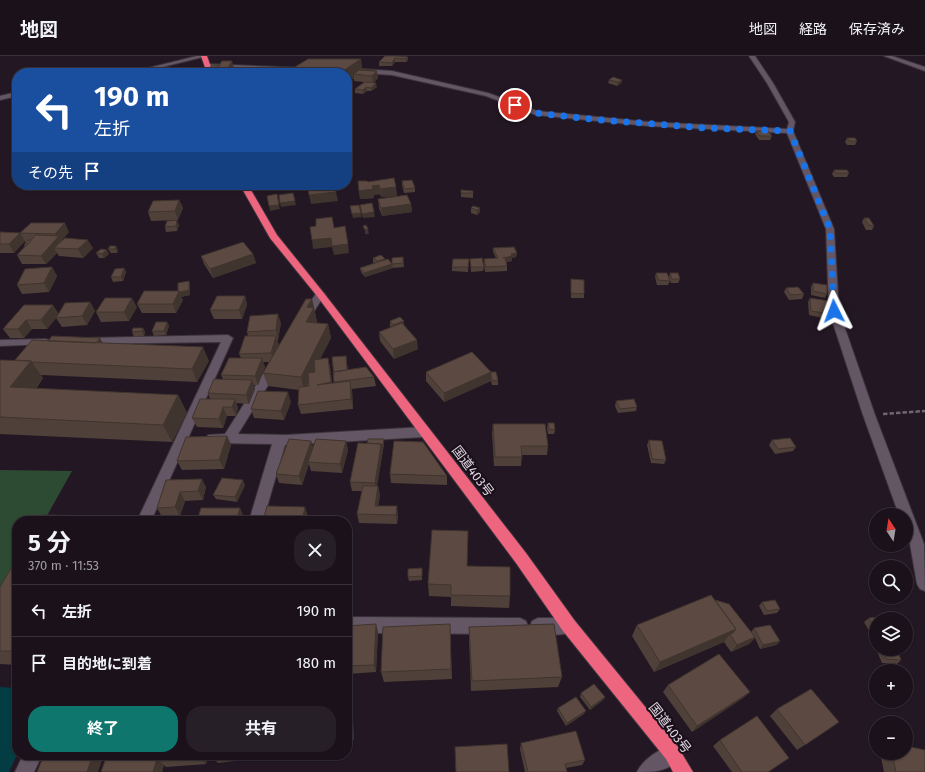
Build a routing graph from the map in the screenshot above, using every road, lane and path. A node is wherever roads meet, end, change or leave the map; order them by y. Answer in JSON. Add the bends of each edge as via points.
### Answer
{"nodes":[{"id":1,"x":204,"y":56,"type":"edge"},
{"id":2,"x":752,"y":56,"type":"edge"},
{"id":3,"x":887,"y":56,"type":"edge"},
{"id":4,"x":208,"y":66,"type":"joint"},
{"id":5,"x":152,"y":68,"type":"edge"},
{"id":6,"x":254,"y":68,"type":"edge"},
{"id":7,"x":925,"y":69,"type":"edge"},
{"id":8,"x":354,"y":71,"type":"edge"},
{"id":9,"x":12,"y":95,"type":"edge"},
{"id":10,"x":0,"y":98,"type":"edge"},
{"id":11,"x":790,"y":131,"type":"junction"},
{"id":12,"x":247,"y":190,"type":"edge"},
{"id":13,"x":320,"y":294,"type":"junction"},
{"id":14,"x":299,"y":327,"type":"edge"},
{"id":15,"x":55,"y":342,"type":"edge"},
{"id":16,"x":71,"y":342,"type":"edge"},
{"id":17,"x":0,"y":343,"type":"edge"},
{"id":18,"x":278,"y":360,"type":"edge"},
{"id":19,"x":925,"y":411,"type":"edge"},
{"id":20,"x":869,"y":415,"type":"junction"},
{"id":21,"x":424,"y":432,"type":"junction"},
{"id":22,"x":182,"y":438,"type":"junction"},
{"id":23,"x":228,"y":439,"type":"junction"},
{"id":24,"x":280,"y":440,"type":"junction"},
{"id":25,"x":903,"y":508,"type":"edge"},
{"id":26,"x":146,"y":516,"type":"edge"},
{"id":27,"x":257,"y":516,"type":"edge"},
{"id":28,"x":913,"y":533,"type":"edge"},
{"id":29,"x":925,"y":584,"type":"edge"},
{"id":30,"x":352,"y":625,"type":"edge"},
{"id":31,"x":569,"y":626,"type":"junction"},
{"id":32,"x":672,"y":753,"type":"junction"},
{"id":33,"x":30,"y":760,"type":"edge"},
{"id":34,"x":24,"y":772,"type":"edge"},
{"id":35,"x":646,"y":772,"type":"edge"},
{"id":36,"x":684,"y":772,"type":"edge"}],
"edges":[{"from":1,"to":4,"type":"highway"},
{"from":1,"to":5,"type":"street"},
{"from":2,"to":11,"type":"street","via":[[792,122]]},
{"from":3,"to":7,"type":"street"},
{"from":4,"to":6,"type":"street"},
{"from":8,"to":11,"type":"street","via":[[392,73],[488,94],[536,113],[649,124]]},
{"from":9,"to":10,"type":"street"},
{"from":11,"to":20,"type":"street","via":[[830,229],[834,311]]},
{"from":12,"to":13,"type":"highway","name":"国道403号","via":[[274,236]]},
{"from":13,"to":14,"type":"street"},
{"from":13,"to":21,"type":"highway","name":"国道403号"},
{"from":15,"to":17,"type":"street"},
{"from":16,"to":22,"type":"street","via":[[228,338]]},
{"from":18,"to":23,"type":"street"},
{"from":19,"to":20,"type":"path"},
{"from":20,"to":25,"type":"street"},
{"from":21,"to":24,"type":"street"},
{"from":21,"to":31,"type":"highway","name":"国道403号","via":[[521,558]]},
{"from":22,"to":23,"type":"street"},
{"from":22,"to":26,"type":"street"},
{"from":23,"to":24,"type":"street"},
{"from":24,"to":27,"type":"street"},
{"from":28,"to":29,"type":"street"},
{"from":30,"to":31,"type":"street"},
{"from":31,"to":32,"type":"highway","name":"国道403号"},
{"from":32,"to":35,"type":"street"},
{"from":32,"to":36,"type":"highway","name":"国道403号"},
{"from":33,"to":34,"type":"street"}]}
